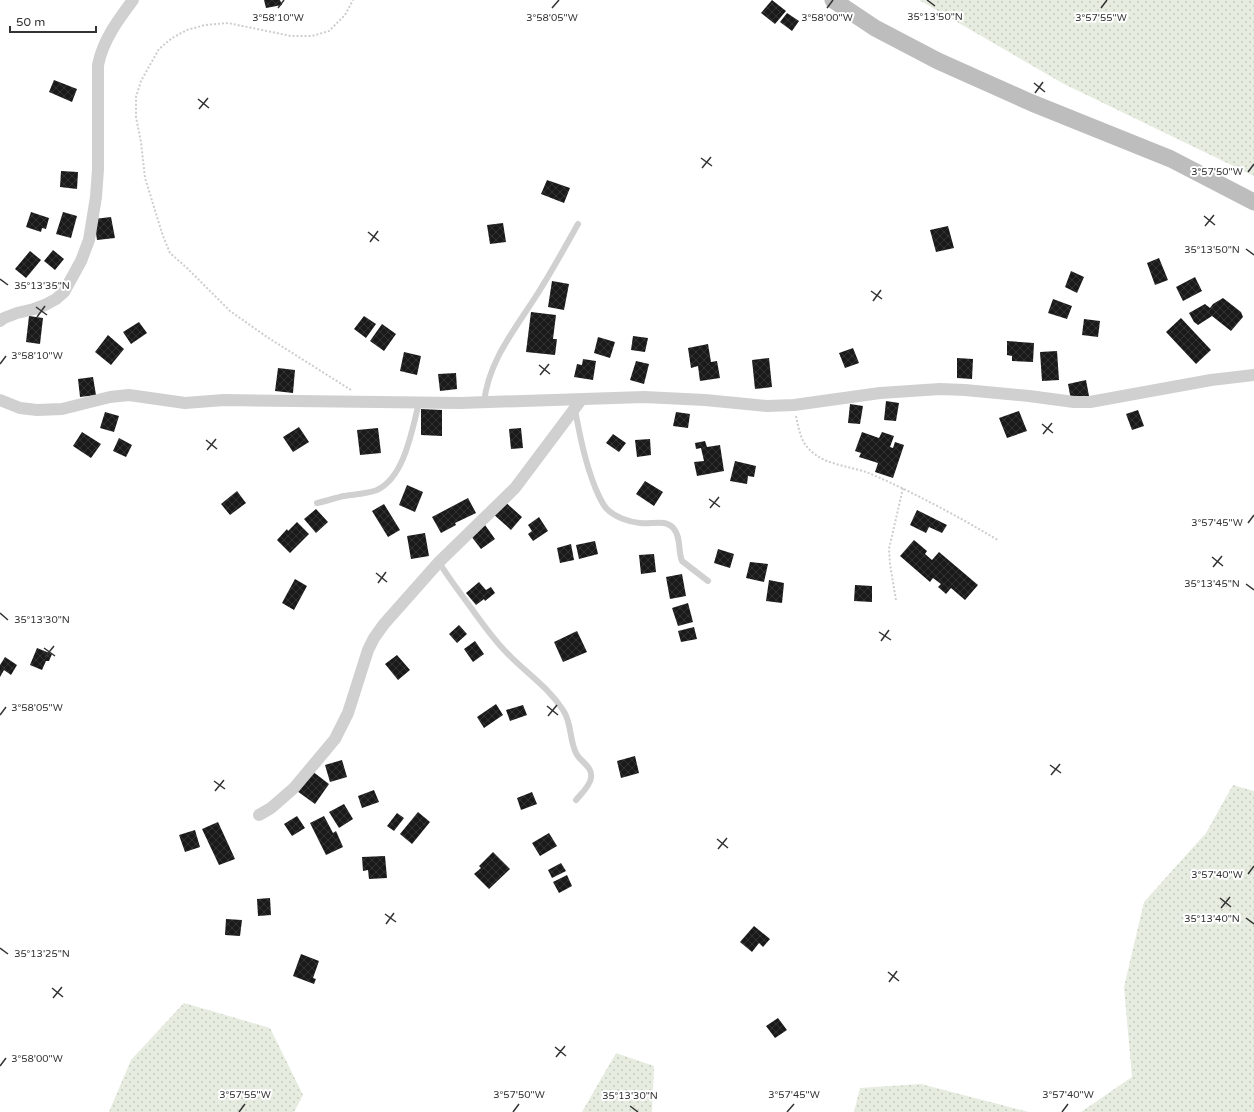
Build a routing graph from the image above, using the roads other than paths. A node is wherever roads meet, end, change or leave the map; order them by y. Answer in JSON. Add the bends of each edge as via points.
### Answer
{"nodes":[{"id":1,"x":133,"y":0,"type":"edge"},
{"id":2,"x":833,"y":0,"type":"edge"},
{"id":3,"x":1254,"y":202,"type":"edge"},
{"id":4,"x":578,"y":224,"type":"dead end"},
{"id":5,"x":0,"y":321,"type":"edge"},
{"id":6,"x":1254,"y":375,"type":"edge"},
{"id":7,"x":0,"y":400,"type":"edge"},
{"id":8,"x":484,"y":402,"type":"junction"},
{"id":9,"x":419,"y":403,"type":"junction"},
{"id":10,"x":578,"y":404,"type":"junction"},
{"id":11,"x":317,"y":504,"type":"dead end"},
{"id":12,"x":439,"y":562,"type":"junction"},
{"id":13,"x":708,"y":581,"type":"dead end"},
{"id":14,"x":576,"y":800,"type":"dead end"},
{"id":15,"x":259,"y":814,"type":"dead end"}],
"edges":[{"from":1,"to":5,"type":"street","via":[[108,35],[100,53],[96,197],[89,240],[81,261],[64,292],[56,299]]},
{"from":2,"to":3,"type":"street","via":[[875,28],[938,61],[1171,159]]},
{"from":4,"to":8,"type":"lane","via":[[497,359],[485,389]]},
{"from":6,"to":10,"type":"street","via":[[1211,380],[1090,402],[940,390],[880,393],[794,406],[644,397],[596,398]]},
{"from":7,"to":9,"type":"street","via":[[20,408],[37,410],[62,409],[129,395],[186,403],[224,400]]},
{"from":8,"to":9,"type":"street"},
{"from":8,"to":10,"type":"street"},
{"from":9,"to":11,"type":"lane","via":[[400,465],[385,485],[363,494],[344,496]]},
{"from":10,"to":12,"type":"street","via":[[515,488]]},
{"from":10,"to":13,"type":"lane","via":[[581,442],[600,499],[606,508],[627,520],[639,523],[659,522],[673,527],[677,533],[682,561]]},
{"from":12,"to":14,"type":"lane","via":[[492,638],[546,688],[564,710],[571,727],[576,753],[591,773],[590,782]]},
{"from":12,"to":15,"type":"street","via":[[374,638],[348,713],[335,738],[294,788],[271,808]]}]}
